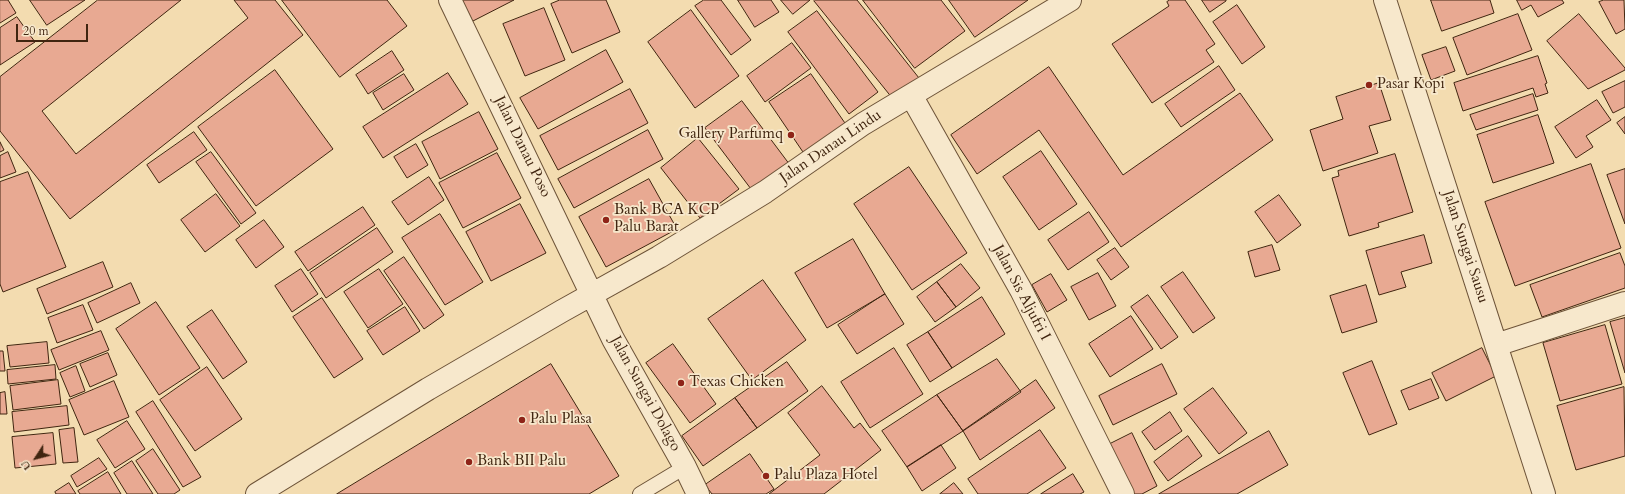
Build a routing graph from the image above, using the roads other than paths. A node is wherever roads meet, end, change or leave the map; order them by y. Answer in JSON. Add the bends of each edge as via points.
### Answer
{"nodes":[{"id":1,"x":450,"y":0,"type":"edge"},
{"id":2,"x":1070,"y":0,"type":"edge"},
{"id":3,"x":1385,"y":0,"type":"edge"},
{"id":4,"x":912,"y":96,"type":"junction"},
{"id":5,"x":592,"y":294,"type":"junction"},
{"id":6,"x":1625,"y":303,"type":"edge"},
{"id":7,"x":1496,"y":345,"type":"junction"},
{"id":8,"x":685,"y":467,"type":"junction"},
{"id":9,"x":256,"y":494,"type":"edge"},
{"id":10,"x":640,"y":494,"type":"edge"},
{"id":11,"x":698,"y":494,"type":"edge"},
{"id":12,"x":1122,"y":494,"type":"edge"},
{"id":13,"x":1544,"y":494,"type":"edge"}],
"edges":[{"from":1,"to":5,"type":"street","name":"Jalan Danau Poso"},
{"from":2,"to":4,"type":"street","name":"Jalan Danau Lindu"},
{"from":3,"to":7,"type":"street","name":"Jalan Sungai Sausu"},
{"from":4,"to":5,"type":"street","name":"Jalan Danau Lindu","via":[[863,124],[758,196],[659,257]]},
{"from":4,"to":12,"type":"street","name":"Jalan Sis Aljufri I","via":[[1021,290]]},
{"from":5,"to":8,"type":"street","name":"Jalan Sungai Dolago","via":[[613,339]]},
{"from":5,"to":9,"type":"street","name":"Jalan Danau Lindu","via":[[428,389]]},
{"from":6,"to":7,"type":"street"},
{"from":7,"to":13,"type":"street","name":"Jalan Sungai Sausu"},
{"from":8,"to":10,"type":"lane"},
{"from":8,"to":11,"type":"street","name":"Jalan Sungai Dolago"}]}
